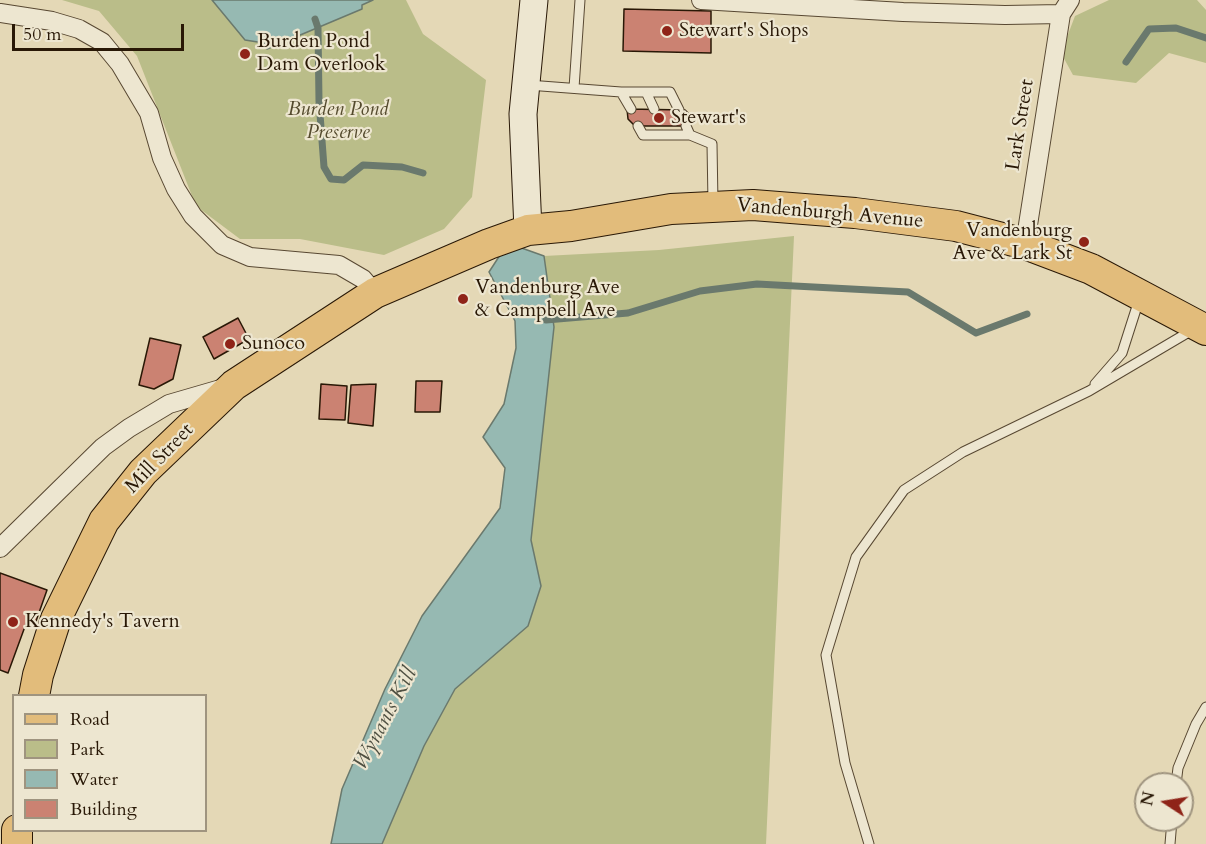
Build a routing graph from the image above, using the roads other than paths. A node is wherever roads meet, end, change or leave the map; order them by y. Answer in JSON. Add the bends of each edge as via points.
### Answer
{"nodes":[{"id":1,"x":534,"y":0,"type":"edge"},
{"id":2,"x":580,"y":0,"type":"edge"},
{"id":3,"x":701,"y":0,"type":"edge"},
{"id":4,"x":1065,"y":7,"type":"edge"},
{"id":5,"x":0,"y":13,"type":"edge"},
{"id":6,"x":526,"y":85,"type":"junction"},
{"id":7,"x":574,"y":88,"type":"junction"},
{"id":8,"x":621,"y":92,"type":"junction"},
{"id":9,"x":646,"y":92,"type":"junction"},
{"id":10,"x":631,"y":109,"type":"dead end"},
{"id":11,"x":654,"y":109,"type":"dead end"},
{"id":12,"x":679,"y":110,"type":"dead end"},
{"id":13,"x":638,"y":126,"type":"dead end"},
{"id":14,"x":713,"y":206,"type":"junction"},
{"id":15,"x":528,"y":230,"type":"junction"},
{"id":16,"x":1025,"y":244,"type":"junction"},
{"id":17,"x":375,"y":293,"type":"junction"},
{"id":18,"x":1140,"y":295,"type":"junction"},
{"id":19,"x":1203,"y":327,"type":"edge"},
{"id":20,"x":234,"y":385,"type":"junction"},
{"id":21,"x":1089,"y":391,"type":"junction"},
{"id":22,"x":0,"y":548,"type":"edge"},
{"id":23,"x":34,"y":694,"type":"edge"},
{"id":24,"x":1206,"y":708,"type":"edge"},
{"id":25,"x":1178,"y":772,"type":"edge"},
{"id":26,"x":869,"y":844,"type":"edge"}],
"edges":[{"from":1,"to":6,"type":"street"},
{"from":2,"to":7,"type":"lane"},
{"from":3,"to":4,"type":"street","via":[[903,12]]},
{"from":4,"to":16,"type":"street","name":"Lark Street"},
{"from":5,"to":17,"type":"street","via":[[79,28],[102,42],[149,113],[176,189],[193,216],[222,245],[250,257],[339,265],[363,279]]},
{"from":6,"to":7,"type":"lane"},
{"from":6,"to":15,"type":"street","via":[[523,114]]},
{"from":7,"to":8,"type":"lane"},
{"from":8,"to":9,"type":"lane"},
{"from":8,"to":10,"type":"lane"},
{"from":9,"to":11,"type":"lane"},
{"from":9,"to":12,"type":"lane","via":[[670,92]]},
{"from":13,"to":14,"type":"lane","via":[[643,135],[688,130],[712,144]]},
{"from":14,"to":15,"type":"main road","name":"Vandenburgh Avenue"},
{"from":14,"to":16,"type":"main road","name":"Vandenburgh Avenue","via":[[855,213],[956,226]]},
{"from":15,"to":17,"type":"main road","name":"Vandenburgh Avenue"},
{"from":16,"to":18,"type":"main road","name":"Vandenburgh Avenue","via":[[1091,269]]},
{"from":17,"to":20,"type":"main road","name":"Mill Street"},
{"from":18,"to":19,"type":"main road","name":"Vandenburgh Avenue"},
{"from":18,"to":21,"type":"lane","via":[[1122,353]]},
{"from":19,"to":21,"type":"lane"},
{"from":20,"to":22,"type":"street","via":[[169,404],[129,428],[103,447]]},
{"from":20,"to":23,"type":"main road","name":"Mill Street","via":[[143,472],[104,521],[56,619]]},
{"from":21,"to":26,"type":"lane","via":[[963,452],[904,490],[856,557],[826,655],[845,763]]},
{"from":24,"to":25,"type":"lane"}]}
